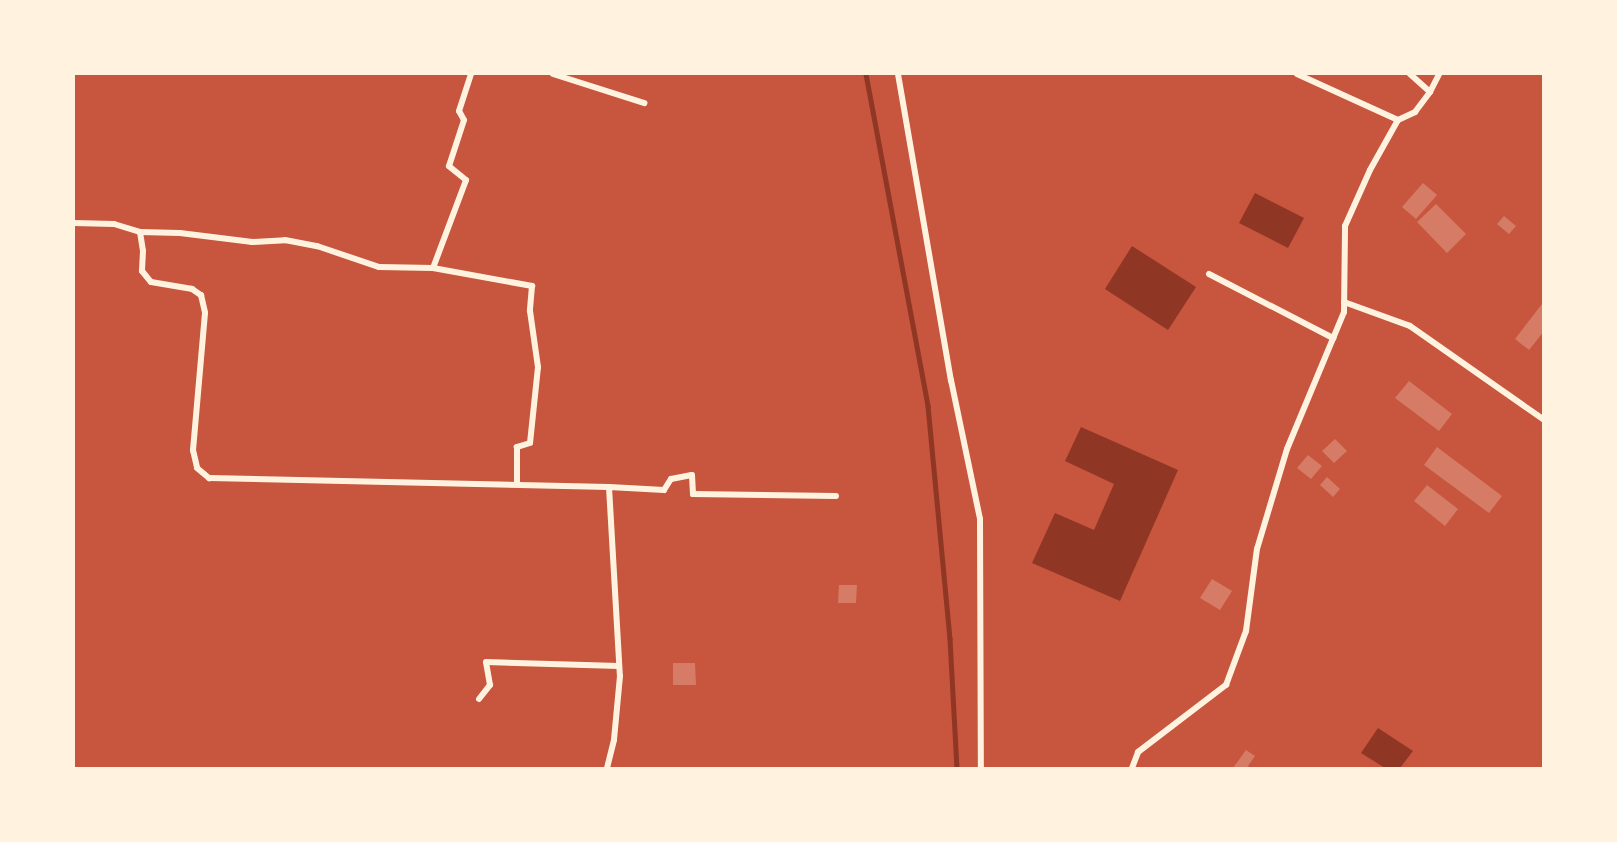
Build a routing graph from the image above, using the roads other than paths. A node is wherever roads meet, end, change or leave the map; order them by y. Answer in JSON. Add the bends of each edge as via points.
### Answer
{"nodes":[{"id":1,"x":471,"y":74,"type":"edge"},
{"id":2,"x":552,"y":74,"type":"edge"},
{"id":3,"x":898,"y":74,"type":"edge"},
{"id":4,"x":1297,"y":74,"type":"edge"},
{"id":5,"x":1410,"y":74,"type":"edge"},
{"id":6,"x":1439,"y":74,"type":"edge"},
{"id":7,"x":1430,"y":92,"type":"junction"},
{"id":8,"x":644,"y":103,"type":"dead end"},
{"id":9,"x":1398,"y":120,"type":"junction"},
{"id":10,"x":74,"y":223,"type":"edge"},
{"id":11,"x":140,"y":232,"type":"junction"},
{"id":12,"x":433,"y":268,"type":"junction"},
{"id":13,"x":1209,"y":274,"type":"dead end"},
{"id":14,"x":1344,"y":302,"type":"junction"},
{"id":15,"x":1333,"y":338,"type":"junction"},
{"id":16,"x":1544,"y":420,"type":"edge"},
{"id":17,"x":517,"y":483,"type":"junction"},
{"id":18,"x":609,"y":487,"type":"junction"},
{"id":19,"x":836,"y":496,"type":"dead end"},
{"id":20,"x":619,"y":666,"type":"junction"},
{"id":21,"x":480,"y":699,"type":"dead end"},
{"id":22,"x":607,"y":768,"type":"edge"},
{"id":23,"x":981,"y":768,"type":"edge"},
{"id":24,"x":1132,"y":768,"type":"edge"}],
"edges":[{"from":1,"to":12,"type":"street","via":[[459,111],[464,120],[449,166],[466,180]]},
{"from":2,"to":8,"type":"street"},
{"from":3,"to":23,"type":"street","via":[[980,519]]},
{"from":4,"to":9,"type":"street"},
{"from":5,"to":7,"type":"street"},
{"from":6,"to":7,"type":"street"},
{"from":7,"to":9,"type":"street","via":[[1415,112]]},
{"from":9,"to":14,"type":"street","via":[[1345,226]]},
{"from":10,"to":11,"type":"street","via":[[114,224]]},
{"from":11,"to":12,"type":"street","via":[[252,242],[285,240],[379,267]]},
{"from":11,"to":17,"type":"street","via":[[142,271],[150,282],[192,289],[201,295],[205,313],[193,450],[197,468],[209,478],[419,485]]},
{"from":12,"to":17,"type":"street","via":[[532,286],[530,311],[538,367],[530,443],[517,447]]},
{"from":13,"to":15,"type":"street"},
{"from":14,"to":15,"type":"street"},
{"from":14,"to":16,"type":"street","via":[[1409,326]]},
{"from":15,"to":24,"type":"street","via":[[1287,449],[1257,549],[1246,631],[1226,685],[1138,752]]},
{"from":17,"to":18,"type":"street"},
{"from":18,"to":19,"type":"street","via":[[664,490],[671,479],[692,475],[692,494]]},
{"from":18,"to":20,"type":"street"},
{"from":20,"to":21,"type":"street","via":[[486,662],[490,685]]},
{"from":20,"to":22,"type":"street","via":[[614,740]]}]}
